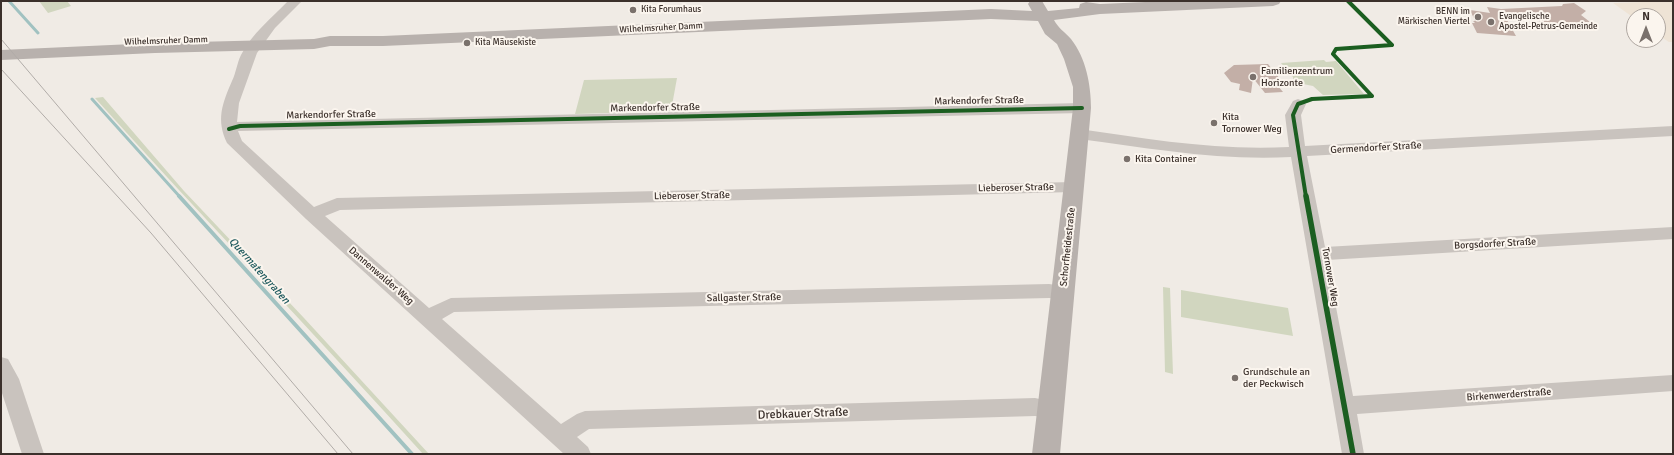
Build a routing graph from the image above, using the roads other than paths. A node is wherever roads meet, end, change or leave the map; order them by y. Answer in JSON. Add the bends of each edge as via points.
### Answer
{"nodes":[{"id":1,"x":1273,"y":1,"type":"edge"},
{"id":2,"x":292,"y":5,"type":"edge"},
{"id":3,"x":1045,"y":8,"type":"edge"},
{"id":4,"x":264,"y":42,"type":"junction"},
{"id":5,"x":1,"y":47,"type":"edge"},
{"id":6,"x":1,"y":55,"type":"edge"},
{"id":7,"x":1298,"y":104,"type":"dead end"},
{"id":8,"x":1082,"y":108,"type":"junction"},
{"id":9,"x":229,"y":129,"type":"junction"},
{"id":10,"x":1673,"y":131,"type":"edge"},
{"id":11,"x":1079,"y":134,"type":"junction"},
{"id":12,"x":1298,"y":152,"type":"junction"},
{"id":13,"x":1074,"y":187,"type":"junction"},
{"id":14,"x":312,"y":215,"type":"junction"},
{"id":15,"x":1673,"y":233,"type":"edge"},
{"id":16,"x":1317,"y":254,"type":"junction"},
{"id":17,"x":1063,"y":292,"type":"junction"},
{"id":18,"x":428,"y":318,"type":"junction"},
{"id":19,"x":1,"y":365,"type":"edge"},
{"id":20,"x":1673,"y":383,"type":"edge"},
{"id":21,"x":1344,"y":406,"type":"junction"},
{"id":22,"x":1050,"y":409,"type":"junction"},
{"id":23,"x":561,"y":436,"type":"junction"},
{"id":24,"x":33,"y":454,"type":"edge"},
{"id":25,"x":580,"y":454,"type":"edge"},
{"id":26,"x":1046,"y":454,"type":"edge"},
{"id":27,"x":1353,"y":454,"type":"edge"}],
"edges":[{"from":1,"to":3,"type":"main road","name":"Wilhelmsruher Damm","via":[[1100,8],[1086,12]]},
{"from":2,"to":4,"type":"street","name":"Dannenwalder Weg","via":[[290,13]]},
{"from":3,"to":4,"type":"main road","name":"Wilhelmsruher Damm","via":[[1005,16],[991,14],[330,41],[314,44]]},
{"from":3,"to":8,"type":"main road","name":"Schorfheidestraße","via":[[1052,30],[1064,42],[1073,59],[1082,87]]},
{"from":4,"to":5,"type":"main road","name":"Wilhelmsruher Damm","via":[[163,40]]},
{"from":4,"to":6,"type":"main road","name":"Wilhelmsruher Damm"},
{"from":4,"to":9,"type":"street","name":"Dannenwalder Weg","via":[[233,94],[228,120]]},
{"from":7,"to":12,"type":"street","name":"Tornower Weg","via":[[1293,115]]},
{"from":8,"to":9,"type":"street","name":"Markendorfer Straße","via":[[240,126]]},
{"from":8,"to":11,"type":"main road","name":"Schorfheidestraße"},
{"from":9,"to":14,"type":"street","name":"Dannenwalder Weg","via":[[230,136],[238,147]]},
{"from":10,"to":12,"type":"street","name":"Germendorfer Straße"},
{"from":11,"to":12,"type":"street","name":"Germendorfer Straße","via":[[1197,150]]},
{"from":11,"to":13,"type":"main road","name":"Schorfheidestraße"},
{"from":12,"to":16,"type":"street","name":"Tornower Weg"},
{"from":13,"to":14,"type":"street","name":"Lieberoser Straße","via":[[337,204]]},
{"from":13,"to":17,"type":"main road","name":"Schorfheidestraße"},
{"from":14,"to":18,"type":"street","name":"Dannenwalder Weg"},
{"from":15,"to":16,"type":"street","name":"Borgsdorfer Straße"},
{"from":16,"to":21,"type":"street","name":"Tornower Weg"},
{"from":17,"to":18,"type":"street","name":"Sallgaster Straße","via":[[451,305]]},
{"from":17,"to":22,"type":"main road","name":"Schorfheidestraße"},
{"from":18,"to":23,"type":"street","name":"Dannenwalder Weg"},
{"from":19,"to":24,"type":"street"},
{"from":20,"to":21,"type":"street","name":"Birkenwerderstraße"},
{"from":21,"to":27,"type":"street","name":"Tornower Weg"},
{"from":22,"to":23,"type":"street","name":"Drebkauer Straße","via":[[1035,407],[585,420]]},
{"from":22,"to":26,"type":"main road","name":"Schorfheidestraße"},
{"from":23,"to":25,"type":"street","name":"Dannenwalder Weg"}]}
